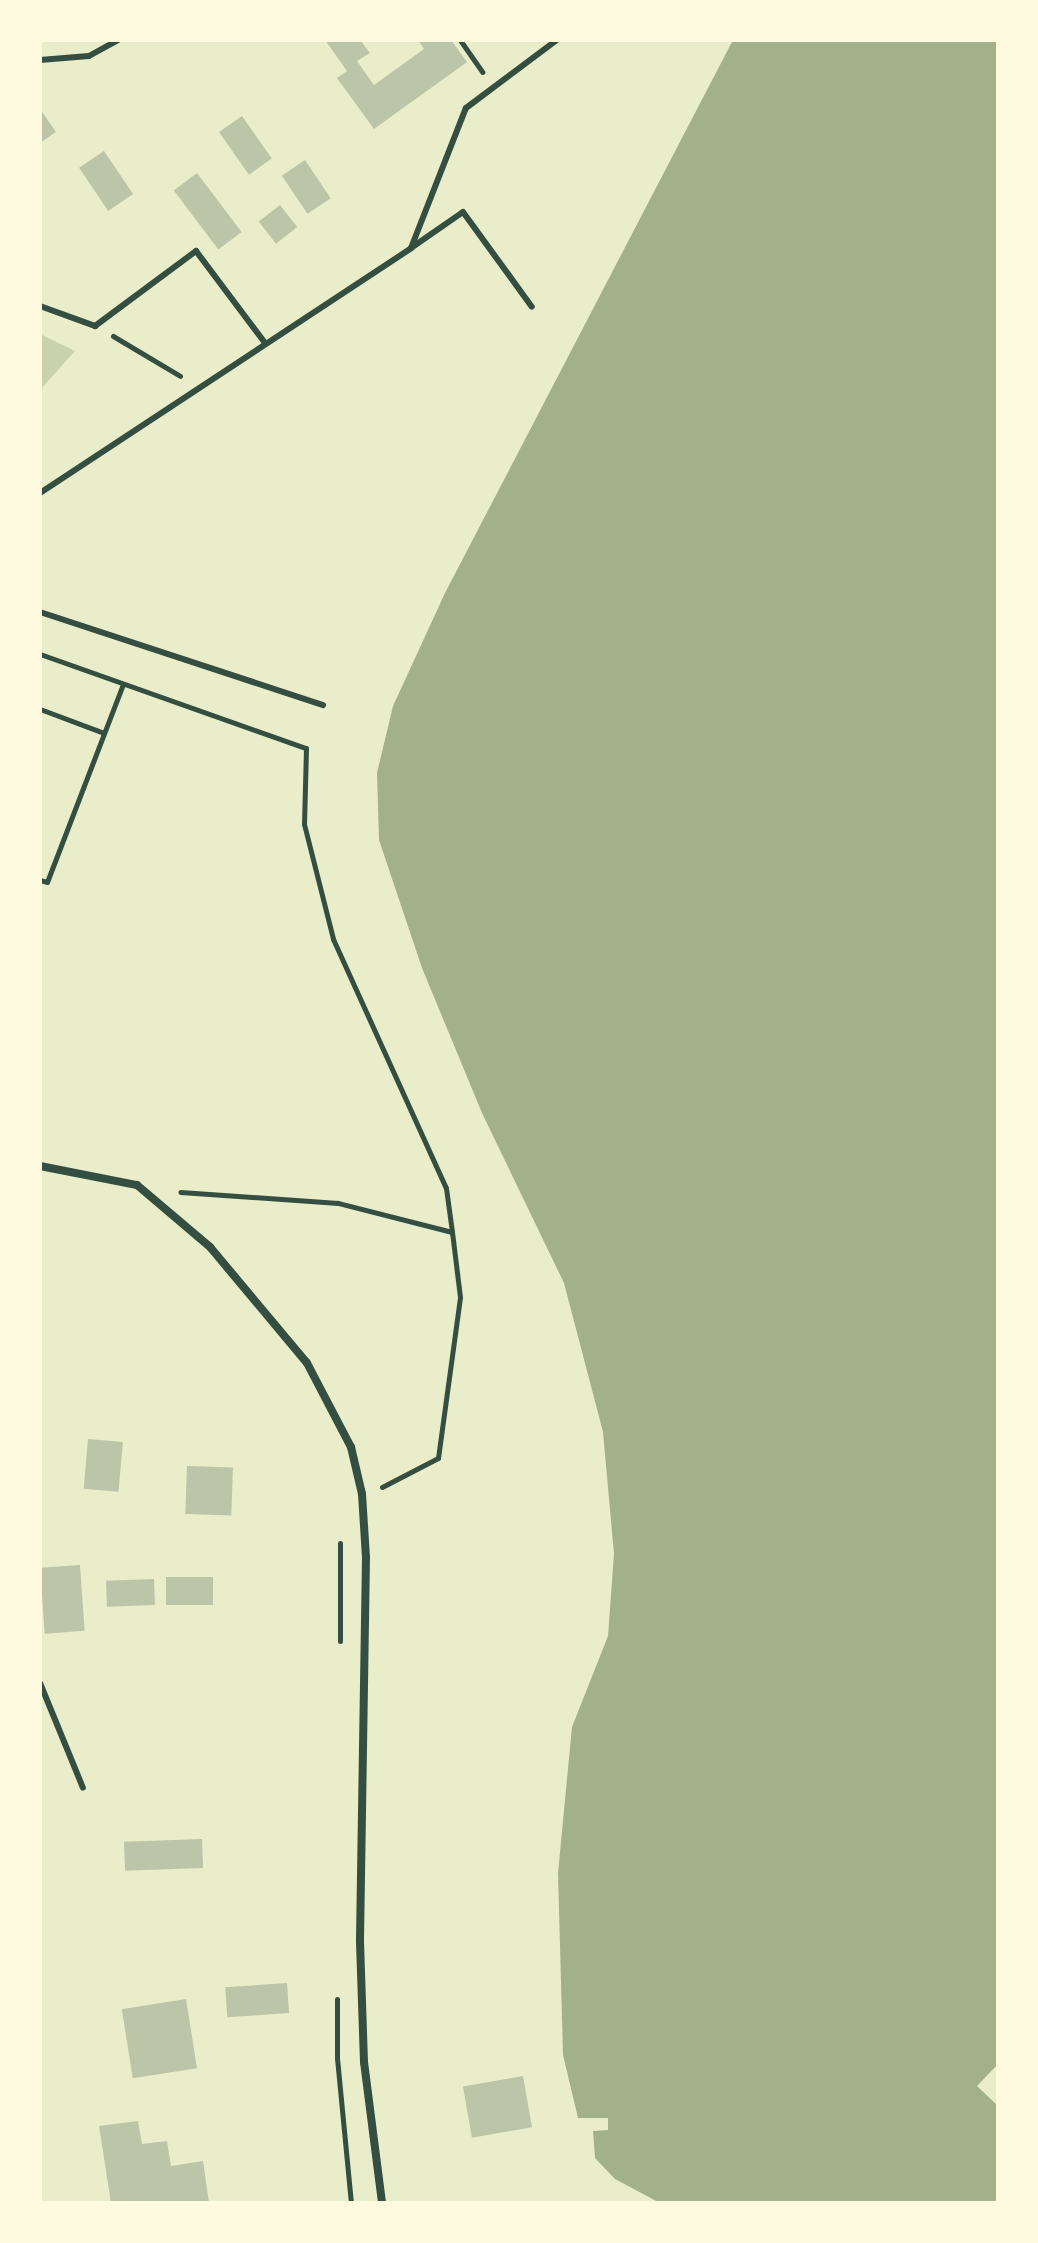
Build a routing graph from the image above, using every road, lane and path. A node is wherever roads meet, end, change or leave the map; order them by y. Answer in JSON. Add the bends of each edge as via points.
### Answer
{"nodes":[{"id":1,"x":118,"y":40,"type":"edge"},
{"id":2,"x":460,"y":40,"type":"edge"},
{"id":3,"x":557,"y":40,"type":"edge"},
{"id":4,"x":40,"y":60,"type":"edge"},
{"id":5,"x":492,"y":87,"type":"junction"},
{"id":6,"x":411,"y":248,"type":"junction"},
{"id":7,"x":40,"y":306,"type":"edge"},
{"id":8,"x":532,"y":307,"type":"dead end"},
{"id":9,"x":95,"y":326,"type":"junction"},
{"id":10,"x":265,"y":343,"type":"junction"},
{"id":11,"x":199,"y":388,"type":"junction"},
{"id":12,"x":40,"y":493,"type":"edge"},
{"id":13,"x":40,"y":612,"type":"edge"},
{"id":14,"x":40,"y":654,"type":"edge"},
{"id":15,"x":123,"y":684,"type":"junction"},
{"id":16,"x":323,"y":705,"type":"dead end"},
{"id":17,"x":40,"y":709,"type":"edge"},
{"id":18,"x":104,"y":733,"type":"junction"},
{"id":19,"x":40,"y":880,"type":"edge"},
{"id":20,"x":40,"y":1166,"type":"edge"},
{"id":21,"x":137,"y":1185,"type":"junction"},
{"id":22,"x":452,"y":1232,"type":"junction"},
{"id":23,"x":362,"y":1494,"type":"junction"},
{"id":24,"x":341,"y":1526,"type":"dead end"},
{"id":25,"x":340,"y":1651,"type":"dead end"},
{"id":26,"x":40,"y":1683,"type":"edge"},
{"id":27,"x":83,"y":1788,"type":"dead end"},
{"id":28,"x":337,"y":1995,"type":"dead end"},
{"id":29,"x":351,"y":2203,"type":"edge"},
{"id":30,"x":382,"y":2203,"type":"edge"}],
"edges":[{"from":1,"to":4,"type":"lane","via":[[89,56]]},
{"from":2,"to":5,"type":"path"},
{"from":3,"to":5,"type":"lane"},
{"from":5,"to":6,"type":"lane","via":[[466,108]]},
{"from":6,"to":8,"type":"lane","via":[[463,212]]},
{"from":6,"to":10,"type":"lane"},
{"from":7,"to":9,"type":"lane"},
{"from":9,"to":10,"type":"lane","via":[[196,251]]},
{"from":9,"to":11,"type":"path"},
{"from":10,"to":11,"type":"lane"},
{"from":11,"to":12,"type":"lane"},
{"from":13,"to":16,"type":"lane"},
{"from":14,"to":15,"type":"path"},
{"from":15,"to":18,"type":"path"},
{"from":15,"to":22,"type":"path","via":[[306,748],[304,824],[333,939],[446,1188]]},
{"from":17,"to":18,"type":"path"},
{"from":18,"to":19,"type":"path","via":[[47,882]]},
{"from":20,"to":21,"type":"street"},
{"from":21,"to":22,"type":"path","via":[[338,1203]]},
{"from":21,"to":23,"type":"street","via":[[210,1247],[307,1363],[351,1447]]},
{"from":22,"to":23,"type":"path","via":[[460,1297],[438,1458]]},
{"from":23,"to":30,"type":"street","via":[[366,1557],[360,1942],[364,2062]]},
{"from":24,"to":25,"type":"path"},
{"from":26,"to":27,"type":"lane"},
{"from":28,"to":29,"type":"path","via":[[337,2058]]}]}
